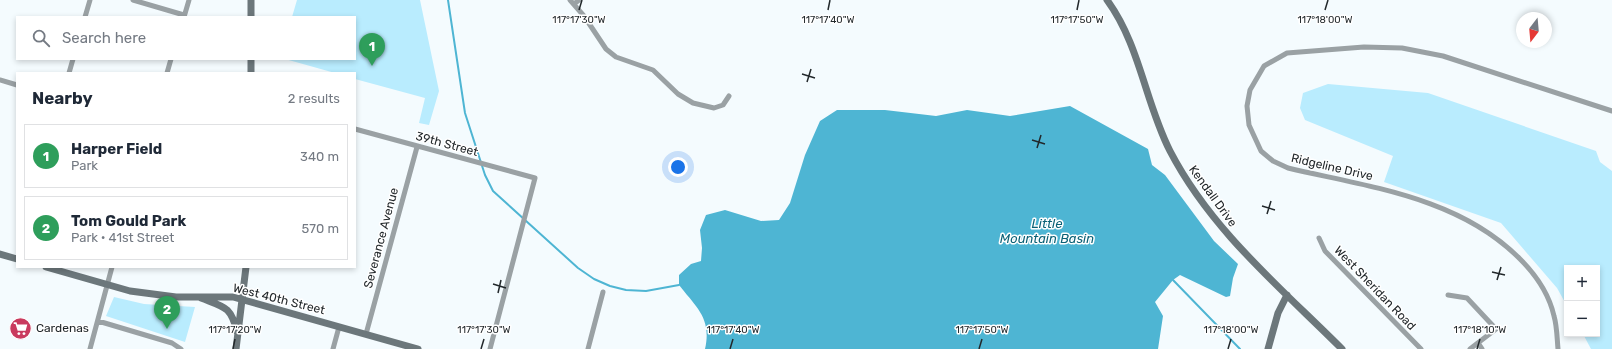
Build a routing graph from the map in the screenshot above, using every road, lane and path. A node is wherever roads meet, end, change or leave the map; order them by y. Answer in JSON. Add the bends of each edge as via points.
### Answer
{"nodes":[{"id":1,"x":90,"y":0,"type":"edge"},
{"id":2,"x":133,"y":0,"type":"edge"},
{"id":3,"x":189,"y":0,"type":"edge"},
{"id":4,"x":251,"y":0,"type":"edge"},
{"id":5,"x":570,"y":0,"type":"edge"},
{"id":6,"x":579,"y":0,"type":"edge"},
{"id":7,"x":1107,"y":0,"type":"edge"},
{"id":8,"x":574,"y":4,"type":"junction"},
{"id":9,"x":85,"y":16,"type":"edge"},
{"id":10,"x":184,"y":16,"type":"edge"},
{"id":11,"x":251,"y":16,"type":"edge"},
{"id":12,"x":73,"y":60,"type":"edge"},
{"id":13,"x":171,"y":60,"type":"edge"},
{"id":14,"x":251,"y":60,"type":"edge"},
{"id":15,"x":69,"y":72,"type":"edge"},
{"id":16,"x":167,"y":72,"type":"edge"},
{"id":17,"x":251,"y":72,"type":"edge"},
{"id":18,"x":0,"y":80,"type":"edge"},
{"id":19,"x":16,"y":85,"type":"edge"},
{"id":20,"x":729,"y":96,"type":"dead end"},
{"id":21,"x":1612,"y":111,"type":"edge"},
{"id":22,"x":356,"y":129,"type":"edge"},
{"id":23,"x":417,"y":147,"type":"junction"},
{"id":24,"x":1319,"y":238,"type":"dead end"},
{"id":25,"x":0,"y":254,"type":"edge"},
{"id":26,"x":16,"y":257,"type":"edge"},
{"id":27,"x":49,"y":268,"type":"edge"},
{"id":28,"x":112,"y":268,"type":"edge"},
{"id":29,"x":246,"y":268,"type":"edge"},
{"id":30,"x":107,"y":285,"type":"junction"},
{"id":31,"x":603,"y":292,"type":"dead end"},
{"id":32,"x":1287,"y":295,"type":"junction"},
{"id":33,"x":1448,"y":295,"type":"dead end"},
{"id":34,"x":197,"y":297,"type":"junction"},
{"id":35,"x":243,"y":299,"type":"junction"},
{"id":36,"x":98,"y":321,"type":"junction"},
{"id":37,"x":340,"y":327,"type":"junction"},
{"id":38,"x":366,"y":334,"type":"junction"},
{"id":39,"x":238,"y":338,"type":"junction"},
{"id":40,"x":1478,"y":343,"type":"junction"},
{"id":41,"x":90,"y":349,"type":"edge"},
{"id":42,"x":181,"y":349,"type":"edge"},
{"id":43,"x":236,"y":349,"type":"edge"},
{"id":44,"x":333,"y":349,"type":"edge"},
{"id":45,"x":418,"y":349,"type":"edge"},
{"id":46,"x":490,"y":349,"type":"edge"},
{"id":47,"x":588,"y":349,"type":"edge"},
{"id":48,"x":1268,"y":349,"type":"edge"},
{"id":49,"x":1342,"y":349,"type":"edge"},
{"id":50,"x":1421,"y":349,"type":"edge"},
{"id":51,"x":1470,"y":349,"type":"edge"},
{"id":52,"x":1482,"y":349,"type":"edge"},
{"id":53,"x":1558,"y":349,"type":"edge"}],
"edges":[{"from":1,"to":9,"type":"street"},
{"from":2,"to":10,"type":"street"},
{"from":3,"to":10,"type":"street"},
{"from":4,"to":11,"type":"main road"},
{"from":5,"to":8,"type":"street"},
{"from":6,"to":8,"type":"street"},
{"from":7,"to":32,"type":"main road","name":"Kendall Drive","via":[[1123,25],[1130,42],[1163,137],[1192,189],[1218,224]]},
{"from":8,"to":20,"type":"street","via":[[611,54],[653,70],[684,99],[700,106],[714,108],[723,106]]},
{"from":12,"to":15,"type":"street"},
{"from":13,"to":16,"type":"street"},
{"from":14,"to":17,"type":"main road"},
{"from":18,"to":19,"type":"street"},
{"from":21,"to":53,"type":"street","name":"Ridgeline Drive","via":[[1444,56],[1402,48],[1364,47],[1287,53],[1264,66],[1250,90],[1247,106],[1249,125],[1261,151],[1273,161],[1288,168],[1410,196],[1449,210],[1482,228],[1509,248],[1532,272],[1545,293],[1554,316]]},
{"from":22,"to":23,"type":"street","name":"39th Street"},
{"from":23,"to":38,"type":"street","name":"Severance Avenue"},
{"from":23,"to":46,"type":"street","name":"39th Street","via":[[534,178]]},
{"from":24,"to":50,"type":"street","name":"West Sheridan Road","via":[[1326,251]]},
{"from":25,"to":26,"type":"main road"},
{"from":27,"to":30,"type":"main road","name":"West 40th Street"},
{"from":28,"to":30,"type":"street"},
{"from":29,"to":35,"type":"main road"},
{"from":30,"to":34,"type":"main road","name":"West 40th Street","via":[[153,294]]},
{"from":30,"to":36,"type":"street"},
{"from":31,"to":47,"type":"street"},
{"from":32,"to":48,"type":"main road","via":[[1278,313]]},
{"from":32,"to":49,"type":"main road","name":"Kendall Drive"},
{"from":33,"to":40,"type":"street","via":[[1467,298],[1496,329]]},
{"from":34,"to":35,"type":"main road","name":"West 40th Street"},
{"from":34,"to":39,"type":"main road","via":[[229,311],[234,318]]},
{"from":35,"to":37,"type":"main road","name":"West 40th Street"},
{"from":35,"to":39,"type":"main road"},
{"from":36,"to":41,"type":"street"},
{"from":36,"to":42,"type":"street","via":[[172,343]]},
{"from":37,"to":38,"type":"main road","name":"West 40th Street"},
{"from":37,"to":44,"type":"street"},
{"from":38,"to":45,"type":"main road","name":"West 40th Street"},
{"from":39,"to":43,"type":"main road"},
{"from":40,"to":51,"type":"street"},
{"from":40,"to":52,"type":"street"}]}
